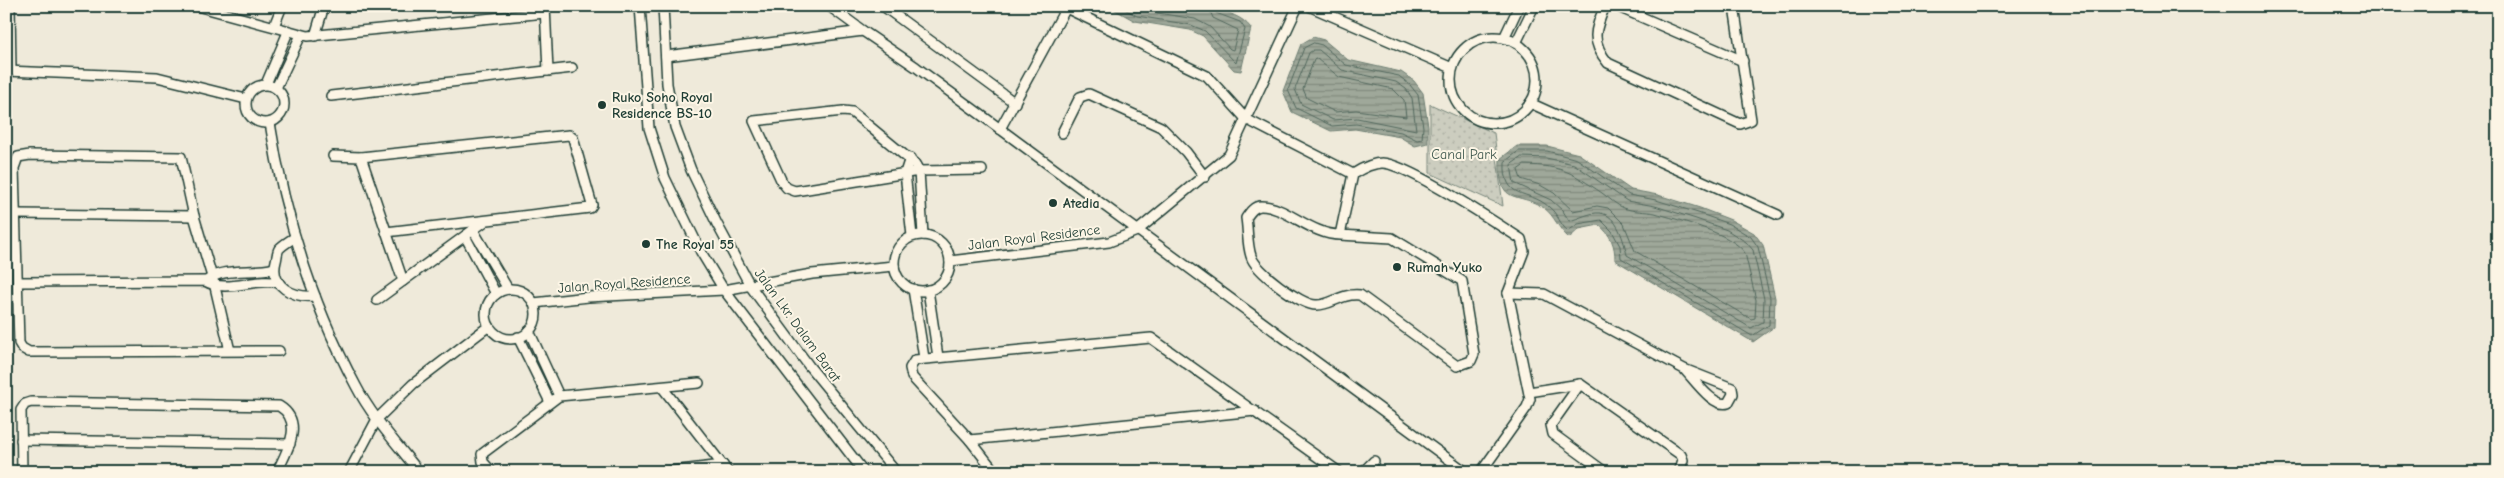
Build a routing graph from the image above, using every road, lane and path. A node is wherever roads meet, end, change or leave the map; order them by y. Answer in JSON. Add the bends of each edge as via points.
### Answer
{"nodes":[{"id":1,"x":197,"y":6,"type":"edge"},
{"id":2,"x":282,"y":6,"type":"edge"},
{"id":3,"x":324,"y":6,"type":"edge"},
{"id":4,"x":640,"y":6,"type":"edge"},
{"id":5,"x":663,"y":6,"type":"edge"},
{"id":6,"x":829,"y":6,"type":"edge"},
{"id":7,"x":883,"y":6,"type":"edge"},
{"id":8,"x":1298,"y":6,"type":"edge"},
{"id":9,"x":1308,"y":6,"type":"edge"},
{"id":10,"x":1519,"y":6,"type":"edge"},
{"id":11,"x":1534,"y":6,"type":"edge"},
{"id":12,"x":1605,"y":6,"type":"edge"},
{"id":13,"x":1616,"y":6,"type":"edge"},
{"id":14,"x":1734,"y":6,"type":"edge"},
{"id":15,"x":1064,"y":7,"type":"edge"},
{"id":16,"x":545,"y":10,"type":"edge"},
{"id":17,"x":9,"y":11,"type":"edge"},
{"id":18,"x":274,"y":26,"type":"junction"},
{"id":19,"x":863,"y":31,"type":"junction"},
{"id":20,"x":288,"y":32,"type":"junction"},
{"id":21,"x":301,"y":35,"type":"junction"},
{"id":22,"x":315,"y":36,"type":"junction"},
{"id":23,"x":1504,"y":38,"type":"junction"},
{"id":24,"x":1516,"y":43,"type":"junction"},
{"id":25,"x":666,"y":56,"type":"junction"},
{"id":26,"x":1743,"y":61,"type":"junction"},
{"id":27,"x":572,"y":68,"type":"dead end"},
{"id":28,"x":1452,"y":68,"type":"junction"},
{"id":29,"x":9,"y":71,"type":"edge"},
{"id":30,"x":548,"y":71,"type":"junction"},
{"id":31,"x":266,"y":84,"type":"junction"},
{"id":32,"x":276,"y":88,"type":"junction"},
{"id":33,"x":331,"y":96,"type":"dead end"},
{"id":34,"x":246,"y":99,"type":"junction"},
{"id":35,"x":1016,"y":103,"type":"junction"},
{"id":36,"x":1530,"y":103,"type":"junction"},
{"id":37,"x":1246,"y":119,"type":"junction"},
{"id":38,"x":270,"y":123,"type":"junction"},
{"id":39,"x":1000,"y":129,"type":"junction"},
{"id":40,"x":1062,"y":133,"type":"dead end"},
{"id":41,"x":333,"y":156,"type":"dead end"},
{"id":42,"x":361,"y":157,"type":"junction"},
{"id":43,"x":910,"y":158,"type":"junction"},
{"id":44,"x":982,"y":170,"type":"dead end"},
{"id":45,"x":919,"y":171,"type":"junction"},
{"id":46,"x":905,"y":173,"type":"junction"},
{"id":47,"x":1353,"y":174,"type":"junction"},
{"id":48,"x":1205,"y":177,"type":"junction"},
{"id":49,"x":16,"y":214,"type":"junction"},
{"id":50,"x":1778,"y":215,"type":"dead end"},
{"id":51,"x":194,"y":216,"type":"junction"},
{"id":52,"x":486,"y":220,"type":"junction"},
{"id":53,"x":473,"y":230,"type":"junction"},
{"id":54,"x":1137,"y":230,"type":"junction"},
{"id":55,"x":386,"y":232,"type":"junction"},
{"id":56,"x":923,"y":235,"type":"junction"},
{"id":57,"x":1340,"y":235,"type":"junction"},
{"id":58,"x":464,"y":236,"type":"junction"},
{"id":59,"x":912,"y":236,"type":"junction"},
{"id":60,"x":295,"y":237,"type":"junction"},
{"id":61,"x":950,"y":261,"type":"junction"},
{"id":62,"x":894,"y":266,"type":"junction"},
{"id":63,"x":274,"y":268,"type":"junction"},
{"id":64,"x":209,"y":279,"type":"junction"},
{"id":65,"x":403,"y":281,"type":"junction"},
{"id":66,"x":18,"y":282,"type":"junction"},
{"id":67,"x":279,"y":284,"type":"junction"},
{"id":68,"x":751,"y":286,"type":"junction"},
{"id":69,"x":215,"y":287,"type":"junction"},
{"id":70,"x":508,"y":289,"type":"junction"},
{"id":71,"x":913,"y":289,"type":"junction"},
{"id":72,"x":724,"y":290,"type":"junction"},
{"id":73,"x":928,"y":290,"type":"junction"},
{"id":74,"x":1508,"y":293,"type":"junction"},
{"id":75,"x":496,"y":294,"type":"junction"},
{"id":76,"x":315,"y":296,"type":"junction"},
{"id":77,"x":377,"y":300,"type":"dead end"},
{"id":78,"x":534,"y":303,"type":"junction"},
{"id":79,"x":489,"y":326,"type":"junction"},
{"id":80,"x":529,"y":331,"type":"junction"},
{"id":81,"x":518,"y":338,"type":"junction"},
{"id":82,"x":230,"y":351,"type":"junction"},
{"id":83,"x":279,"y":351,"type":"dead end"},
{"id":84,"x":938,"y":357,"type":"junction"},
{"id":85,"x":924,"y":358,"type":"junction"},
{"id":86,"x":1684,"y":369,"type":"junction"},
{"id":87,"x":699,"y":383,"type":"dead end"},
{"id":88,"x":1580,"y":384,"type":"junction"},
{"id":89,"x":662,"y":387,"type":"junction"},
{"id":90,"x":1530,"y":392,"type":"junction"},
{"id":91,"x":559,"y":396,"type":"junction"},
{"id":92,"x":550,"y":402,"type":"junction"},
{"id":93,"x":1255,"y":411,"type":"junction"},
{"id":94,"x":377,"y":418,"type":"junction"},
{"id":95,"x":21,"y":440,"type":"junction"},
{"id":96,"x":970,"y":440,"type":"junction"},
{"id":97,"x":290,"y":444,"type":"junction"},
{"id":98,"x":1374,"y":461,"type":"dead end"},
{"id":99,"x":726,"y":468,"type":"edge"},
{"id":100,"x":22,"y":472,"type":"edge"},
{"id":101,"x":277,"y":472,"type":"edge"},
{"id":102,"x":349,"y":472,"type":"edge"},
{"id":103,"x":419,"y":472,"type":"edge"},
{"id":104,"x":492,"y":472,"type":"edge"},
{"id":105,"x":664,"y":472,"type":"edge"},
{"id":106,"x":864,"y":472,"type":"edge"},
{"id":107,"x":896,"y":472,"type":"edge"},
{"id":108,"x":995,"y":472,"type":"edge"},
{"id":109,"x":1339,"y":472,"type":"edge"},
{"id":110,"x":1363,"y":472,"type":"edge"},
{"id":111,"x":1466,"y":472,"type":"edge"},
{"id":112,"x":1481,"y":472,"type":"edge"},
{"id":113,"x":1605,"y":472,"type":"edge"},
{"id":114,"x":1679,"y":472,"type":"edge"}],
"edges":[{"from":1,"to":18,"type":"street"},
{"from":2,"to":18,"type":"street"},
{"from":3,"to":22,"type":"street"},
{"from":4,"to":72,"type":"street","via":[[649,128],[666,178]]},
{"from":5,"to":25,"type":"street","name":"Jalan Lkr. Dalam Barat"},
{"from":6,"to":19,"type":"street"},
{"from":7,"to":35,"type":"street"},
{"from":8,"to":37,"type":"street","name":"Jalan Royal Residence"},
{"from":9,"to":28,"type":"street"},
{"from":10,"to":23,"type":"street"},
{"from":11,"to":24,"type":"street"},
{"from":12,"to":26,"type":"street","via":[[1595,30],[1600,54],[1608,63],[1740,124],[1751,120]]},
{"from":13,"to":26,"type":"street"},
{"from":14,"to":26,"type":"street"},
{"from":15,"to":35,"type":"street"},
{"from":15,"to":37,"type":"street","via":[[1207,76]]},
{"from":16,"to":22,"type":"street"},
{"from":16,"to":30,"type":"street"},
{"from":17,"to":29,"type":"street"},
{"from":18,"to":20,"type":"street"},
{"from":19,"to":25,"type":"street"},
{"from":19,"to":39,"type":"street"},
{"from":20,"to":21,"type":"street"},
{"from":20,"to":31,"type":"street"},
{"from":21,"to":22,"type":"street"},
{"from":21,"to":32,"type":"street"},
{"from":23,"to":24,"type":"street"},
{"from":23,"to":28,"type":"street","via":[[1472,43],[1460,53]]},
{"from":24,"to":36,"type":"street","via":[[1527,52],[1535,70],[1536,91]]},
{"from":25,"to":68,"type":"street","name":"Jalan Lkr. Dalam Barat","via":[[667,84],[678,136],[691,170]]},
{"from":27,"to":30,"type":"street"},
{"from":28,"to":36,"type":"street","via":[[1450,83],[1454,98],[1462,111],[1475,120],[1506,122],[1520,115]]},
{"from":29,"to":34,"type":"street","via":[[157,77]]},
{"from":30,"to":33,"type":"street"},
{"from":31,"to":32,"type":"street"},
{"from":31,"to":34,"type":"street","via":[[253,88]]},
{"from":32,"to":38,"type":"street","via":[[284,100],[284,107],[282,114]]},
{"from":34,"to":38,"type":"street","via":[[248,115],[254,120]]},
{"from":35,"to":39,"type":"street"},
{"from":36,"to":50,"type":"street"},
{"from":37,"to":47,"type":"street"},
{"from":37,"to":48,"type":"street","name":"Jalan Royal Residence","via":[[1229,155]]},
{"from":38,"to":60,"type":"street"},
{"from":39,"to":54,"type":"street"},
{"from":40,"to":48,"type":"street","via":[[1080,97],[1089,94],[1161,127]]},
{"from":41,"to":42,"type":"street"},
{"from":42,"to":52,"type":"street","via":[[572,136],[585,173],[590,208]]},
{"from":42,"to":55,"type":"street"},
{"from":43,"to":45,"type":"street"},
{"from":43,"to":46,"type":"street"},
{"from":43,"to":46,"type":"street","via":[[848,111],[754,120],[782,182],[796,191]]},
{"from":44,"to":45,"type":"street"},
{"from":45,"to":46,"type":"street"},
{"from":45,"to":56,"type":"street"},
{"from":46,"to":59,"type":"street"},
{"from":47,"to":57,"type":"street"},
{"from":47,"to":74,"type":"street","via":[[1380,162],[1393,164],[1521,239],[1524,251]]},
{"from":48,"to":54,"type":"street","name":"Jalan Royal Residence"},
{"from":49,"to":51,"type":"street"},
{"from":49,"to":51,"type":"street","via":[[15,162],[22,156],[177,156],[183,160]]},
{"from":49,"to":66,"type":"street"},
{"from":51,"to":64,"type":"street"},
{"from":52,"to":53,"type":"street"},
{"from":52,"to":55,"type":"street"},
{"from":53,"to":58,"type":"street"},
{"from":53,"to":70,"type":"street"},
{"from":54,"to":61,"type":"street","name":"Jalan Royal Residence","via":[[1109,242]]},
{"from":54,"to":111,"type":"street"},
{"from":55,"to":65,"type":"street"},
{"from":56,"to":59,"type":"street"},
{"from":56,"to":61,"type":"street","via":[[942,243]]},
{"from":57,"to":57,"type":"street","via":[[1327,235],[1271,208],[1260,206],[1252,209],[1246,218],[1250,256],[1255,266],[1284,289],[1314,306],[1342,295],[1360,295],[1457,366],[1472,361],[1474,354],[1462,281],[1392,238]]},
{"from":58,"to":65,"type":"street"},
{"from":58,"to":75,"type":"street"},
{"from":59,"to":62,"type":"street","via":[[895,254]]},
{"from":60,"to":63,"type":"street","via":[[279,249]]},
{"from":60,"to":76,"type":"street"},
{"from":61,"to":73,"type":"street","via":[[944,280]]},
{"from":62,"to":68,"type":"street","name":"Jalan Royal Residence","via":[[812,274]]},
{"from":62,"to":71,"type":"street","via":[[900,280]]},
{"from":63,"to":64,"type":"street"},
{"from":63,"to":67,"type":"street"},
{"from":64,"to":66,"type":"street"},
{"from":64,"to":69,"type":"street"},
{"from":65,"to":77,"type":"street"},
{"from":66,"to":82,"type":"street","via":[[19,343],[29,352]]},
{"from":67,"to":69,"type":"street","via":[[270,281]]},
{"from":67,"to":76,"type":"street","via":[[302,298]]},
{"from":68,"to":72,"type":"street","name":"Jalan Royal Residence"},
{"from":68,"to":107,"type":"street","name":"Jalan Lkr. Dalam Barat","via":[[809,366]]},
{"from":69,"to":82,"type":"street"},
{"from":70,"to":75,"type":"street"},
{"from":70,"to":78,"type":"street","via":[[523,292]]},
{"from":71,"to":73,"type":"street"},
{"from":71,"to":85,"type":"street"},
{"from":72,"to":78,"type":"street","name":"Jalan Royal Residence"},
{"from":72,"to":106,"type":"street"},
{"from":73,"to":84,"type":"street"},
{"from":74,"to":86,"type":"street","via":[[1544,294]]},
{"from":74,"to":90,"type":"street"},
{"from":75,"to":79,"type":"street","via":[[487,308]]},
{"from":76,"to":94,"type":"street","via":[[356,387]]},
{"from":78,"to":80,"type":"street","via":[[536,313]]},
{"from":79,"to":81,"type":"street","via":[[502,336]]},
{"from":79,"to":94,"type":"street","via":[[413,384]]},
{"from":80,"to":81,"type":"street"},
{"from":80,"to":91,"type":"street"},
{"from":81,"to":92,"type":"street"},
{"from":82,"to":83,"type":"street"},
{"from":84,"to":85,"type":"street"},
{"from":84,"to":93,"type":"street","via":[[1151,338]]},
{"from":85,"to":96,"type":"street","via":[[915,360],[910,368],[912,377]]},
{"from":86,"to":86,"type":"street","via":[[1732,388],[1733,394],[1728,403],[1722,404],[1713,399]]},
{"from":87,"to":89,"type":"street"},
{"from":88,"to":90,"type":"street"},
{"from":88,"to":113,"type":"street","via":[[1551,425],[1551,430]]},
{"from":88,"to":114,"type":"street","via":[[1680,455],[1683,460]]},
{"from":89,"to":91,"type":"street"},
{"from":89,"to":99,"type":"street"},
{"from":90,"to":112,"type":"street","via":[[1527,407]]},
{"from":91,"to":92,"type":"street"},
{"from":92,"to":104,"type":"street","via":[[482,454],[483,462]]},
{"from":93,"to":96,"type":"street"},
{"from":93,"to":109,"type":"street"},
{"from":94,"to":102,"type":"street"},
{"from":94,"to":103,"type":"street"},
{"from":95,"to":97,"type":"street"},
{"from":95,"to":97,"type":"street","via":[[21,410],[31,402],[276,405],[282,408],[293,425]]},
{"from":95,"to":100,"type":"street"},
{"from":96,"to":108,"type":"street"},
{"from":97,"to":101,"type":"street"},
{"from":98,"to":110,"type":"street"},
{"from":99,"to":105,"type":"street"}]}
